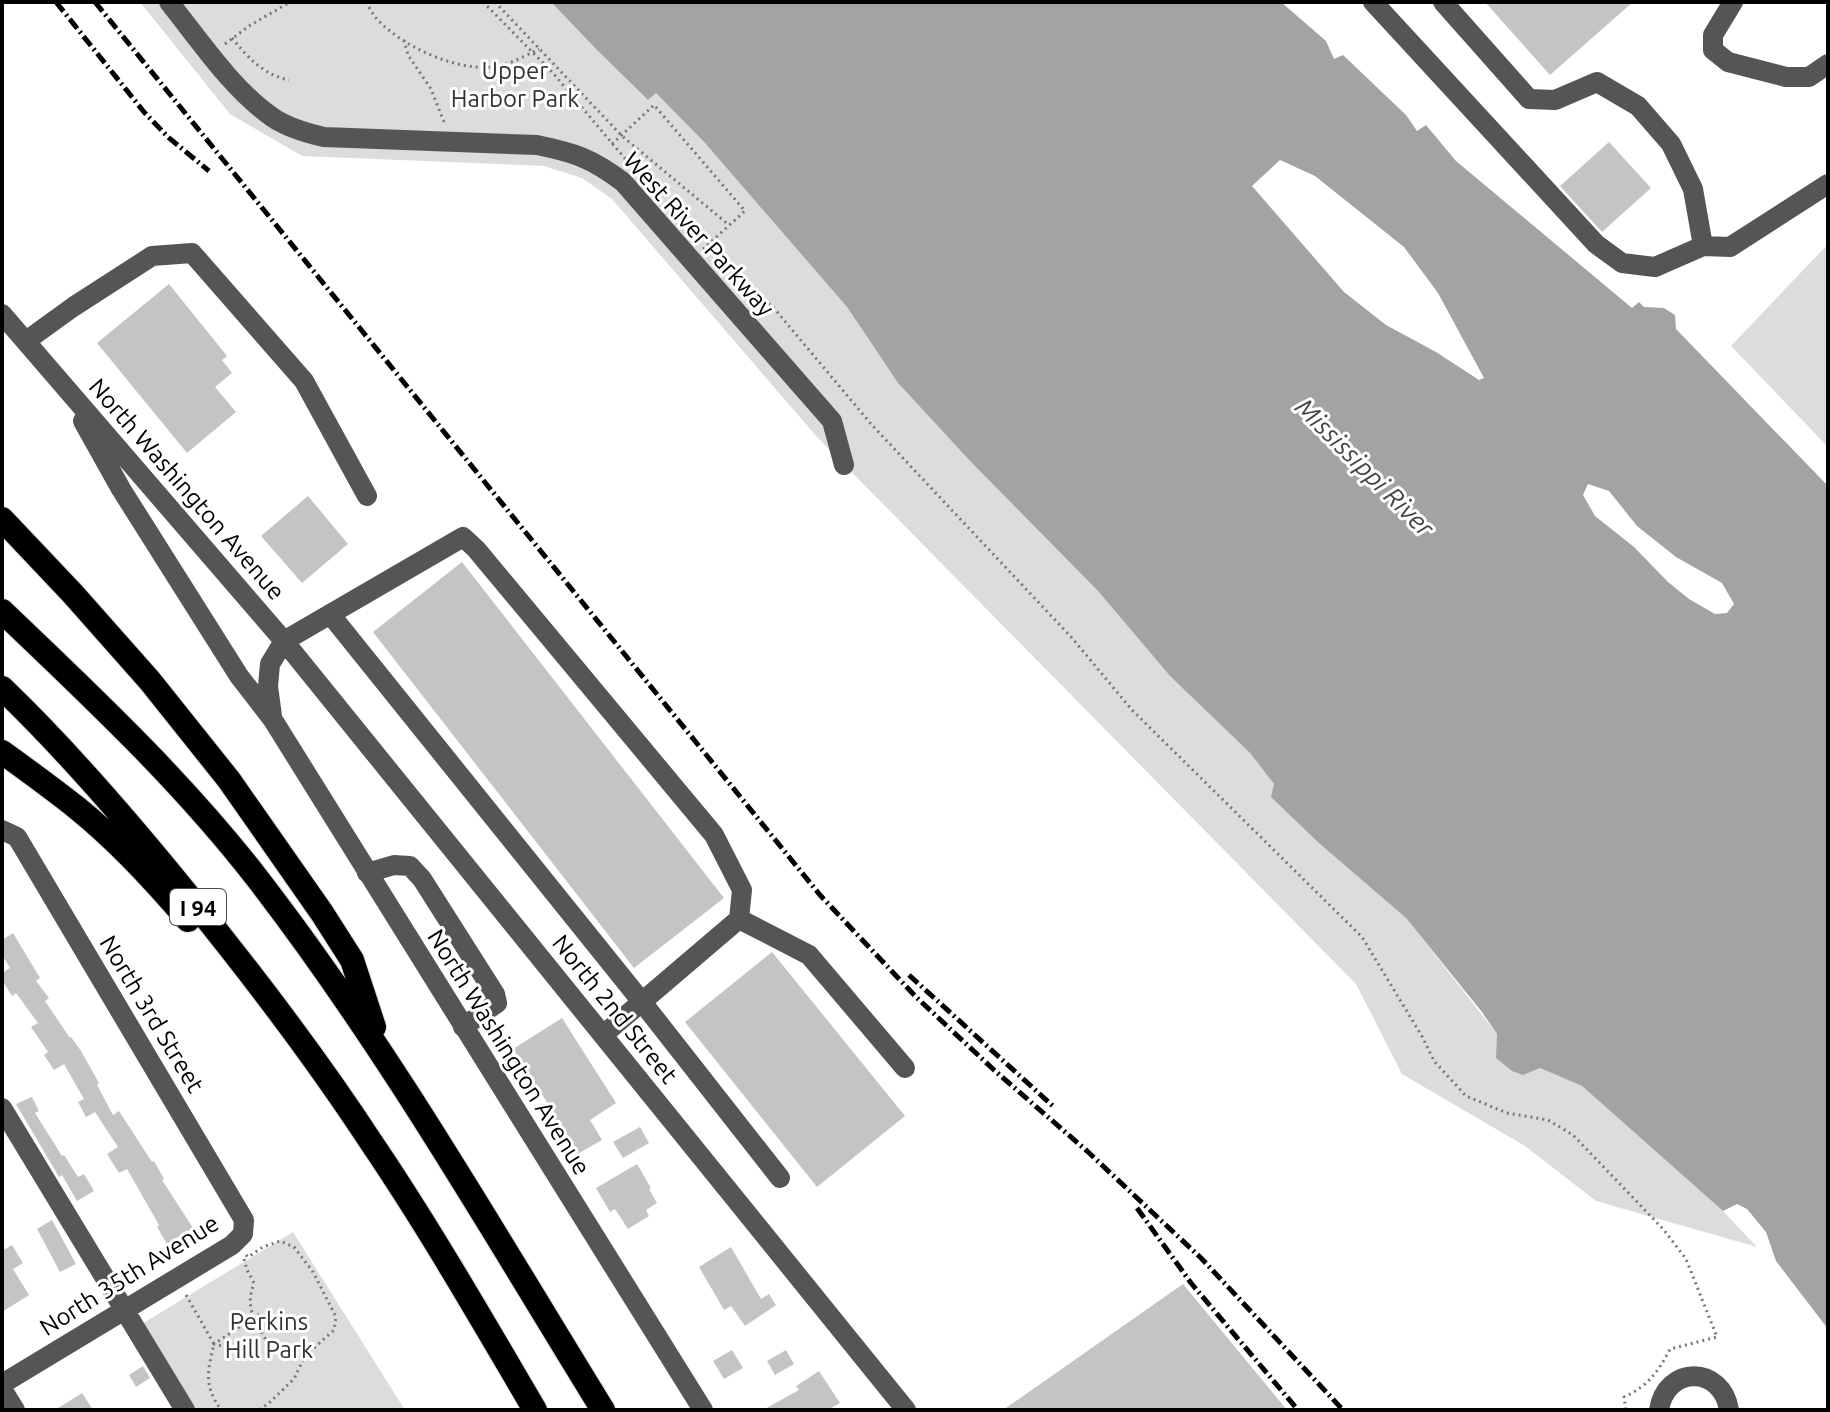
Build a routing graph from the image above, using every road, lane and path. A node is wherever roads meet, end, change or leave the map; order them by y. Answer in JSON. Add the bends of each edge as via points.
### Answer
{"nodes":[{"id":1,"x":169,"y":2,"type":"edge"},
{"id":2,"x":290,"y":2,"type":"edge"},
{"id":3,"x":366,"y":2,"type":"edge"},
{"id":4,"x":483,"y":2,"type":"edge"},
{"id":5,"x":495,"y":2,"type":"edge"},
{"id":6,"x":1373,"y":2,"type":"edge"},
{"id":7,"x":1443,"y":2,"type":"edge"},
{"id":8,"x":1733,"y":2,"type":"edge"},
{"id":9,"x":232,"y":38,"type":"junction"},
{"id":10,"x":404,"y":40,"type":"junction"},
{"id":11,"x":225,"y":44,"type":"dead end"},
{"id":12,"x":539,"y":49,"type":"junction"},
{"id":13,"x":532,"y":53,"type":"junction"},
{"id":14,"x":1828,"y":64,"type":"edge"},
{"id":15,"x":289,"y":80,"type":"dead end"},
{"id":16,"x":445,"y":126,"type":"dead end"},
{"id":17,"x":622,"y":136,"type":"junction"},
{"id":18,"x":612,"y":144,"type":"junction"},
{"id":19,"x":633,"y":167,"type":"dead end"},
{"id":20,"x":1828,"y":184,"type":"edge"},
{"id":21,"x":729,"y":225,"type":"junction"},
{"id":22,"x":1703,"y":246,"type":"junction"},
{"id":23,"x":709,"y":257,"type":"dead end"},
{"id":24,"x":719,"y":265,"type":"dead end"},
{"id":25,"x":2,"y":314,"type":"edge"},
{"id":26,"x":26,"y":341,"type":"junction"},
{"id":27,"x":59,"y":380,"type":"junction"},
{"id":28,"x":844,"y":465,"type":"dead end"},
{"id":29,"x":367,"y":496,"type":"dead end"},
{"id":30,"x":2,"y":519,"type":"edge"},
{"id":31,"x":2,"y":611,"type":"edge"},
{"id":32,"x":330,"y":614,"type":"junction"},
{"id":33,"x":284,"y":641,"type":"junction"},
{"id":34,"x":2,"y":688,"type":"edge"},
{"id":35,"x":273,"y":720,"type":"junction"},
{"id":36,"x":2,"y":752,"type":"edge"},
{"id":37,"x":2,"y":830,"type":"edge"},
{"id":38,"x":367,"y":873,"type":"junction"},
{"id":39,"x":739,"y":919,"type":"junction"},
{"id":40,"x":642,"y":1002,"type":"junction"},
{"id":41,"x":463,"y":1027,"type":"junction"},
{"id":42,"x":603,"y":1035,"type":"junction"},
{"id":43,"x":382,"y":1052,"type":"junction"},
{"id":44,"x":905,"y":1068,"type":"dead end"},
{"id":45,"x":2,"y":1108,"type":"edge"},
{"id":46,"x":373,"y":1144,"type":"junction"},
{"id":47,"x":780,"y":1178,"type":"dead end"},
{"id":48,"x":243,"y":1234,"type":"joint"},
{"id":49,"x":186,"y":1295,"type":"dead end"},
{"id":50,"x":124,"y":1310,"type":"junction"},
{"id":51,"x":259,"y":1314,"type":"dead end"},
{"id":52,"x":254,"y":1318,"type":"junction"},
{"id":53,"x":266,"y":1340,"type":"dead end"},
{"id":54,"x":214,"y":1344,"type":"junction"},
{"id":55,"x":250,"y":1353,"type":"dead end"},
{"id":56,"x":2,"y":1386,"type":"edge"},
{"id":57,"x":15,"y":1410,"type":"edge"},
{"id":58,"x":185,"y":1410,"type":"edge"},
{"id":59,"x":221,"y":1410,"type":"edge"},
{"id":60,"x":259,"y":1410,"type":"edge"},
{"id":61,"x":535,"y":1410,"type":"edge"},
{"id":62,"x":603,"y":1410,"type":"edge"},
{"id":63,"x":703,"y":1410,"type":"edge"},
{"id":64,"x":906,"y":1410,"type":"edge"},
{"id":65,"x":1626,"y":1410,"type":"edge"},
{"id":66,"x":1659,"y":1410,"type":"edge"},
{"id":67,"x":1729,"y":1410,"type":"edge"}],
"edges":[{"from":1,"to":28,"type":"street","name":"West River Parkway","via":[[240,90],[273,118],[299,131],[324,137],[537,145],[599,164],[623,182],[832,421]]},
{"from":2,"to":9,"type":"path"},
{"from":3,"to":10,"type":"path","via":[[376,18]]},
{"from":4,"to":13,"type":"path"},
{"from":5,"to":12,"type":"path"},
{"from":6,"to":22,"type":"street","via":[[1596,244],[1622,263],[1655,267]]},
{"from":7,"to":22,"type":"street","via":[[1529,99],[1555,100],[1597,82],[1638,106],[1671,144],[1693,189]]},
{"from":8,"to":14,"type":"street","via":[[1713,35],[1713,50],[1728,62],[1786,77],[1809,77]]},
{"from":9,"to":11,"type":"path"},
{"from":9,"to":15,"type":"path","via":[[260,68]]},
{"from":10,"to":13,"type":"path","via":[[467,67],[494,67]]},
{"from":10,"to":16,"type":"path"},
{"from":12,"to":13,"type":"path"},
{"from":12,"to":17,"type":"path"},
{"from":13,"to":18,"type":"path"},
{"from":17,"to":18,"type":"path"},
{"from":17,"to":21,"type":"path"},
{"from":17,"to":21,"type":"path","via":[[654,105],[745,211]]},
{"from":18,"to":19,"type":"path"},
{"from":20,"to":22,"type":"street","via":[[1730,247]]},
{"from":21,"to":23,"type":"path","via":[[704,248]]},
{"from":24,"to":65,"type":"path","via":[[773,307],[871,424],[1072,638],[1132,710],[1362,937],[1434,1061],[1466,1096],[1507,1113],[1548,1120],[1573,1135],[1664,1230],[1686,1259],[1717,1337],[1670,1349],[1653,1377],[1624,1397]]},
{"from":25,"to":26,"type":"street","name":"North Washington Avenue"},
{"from":26,"to":27,"type":"street","name":"North Washington Avenue"},
{"from":26,"to":29,"type":"street","via":[[152,256],[192,253],[304,381]]},
{"from":27,"to":33,"type":"street","name":"North Washington Avenue"},
{"from":27,"to":35,"type":"street","name":"North Washington Avenue","via":[[121,489],[239,676]]},
{"from":30,"to":43,"type":"highway","via":[[150,681],[229,780],[352,960]]},
{"from":31,"to":43,"type":"highway","number":"I 94","via":[[116,721],[219,832]]},
{"from":32,"to":33,"type":"street"},
{"from":32,"to":39,"type":"street","via":[[463,537],[714,835],[742,890]]},
{"from":32,"to":40,"type":"street"},
{"from":33,"to":35,"type":"street","name":"North Washington Avenue","via":[[270,664]]},
{"from":33,"to":42,"type":"street","name":"North 2nd Street"},
{"from":34,"to":46,"type":"highway","number":"I 94","via":[[156,855],[314,1058]]},
{"from":35,"to":38,"type":"street","name":"North Washington Avenue"},
{"from":36,"to":46,"type":"highway","via":[[79,809],[139,866]]},
{"from":37,"to":48,"type":"street","name":"North 3rd Street","via":[[17,837],[25,850],[244,1220]]},
{"from":38,"to":41,"type":"street","name":"North Washington Avenue"},
{"from":38,"to":41,"type":"street","via":[[410,866],[495,994],[497,1003]]},
{"from":39,"to":40,"type":"street"},
{"from":39,"to":44,"type":"street","via":[[809,955]]},
{"from":40,"to":42,"type":"street"},
{"from":40,"to":47,"type":"street"},
{"from":41,"to":63,"type":"street","name":"North Washington Avenue"},
{"from":42,"to":64,"type":"street","name":"North 2nd Street"},
{"from":43,"to":62,"type":"highway","number":"I 94"},
{"from":45,"to":50,"type":"street"},
{"from":46,"to":61,"type":"highway","number":"I 94"},
{"from":48,"to":50,"type":"street","name":"North 35th Avenue"},
{"from":49,"to":54,"type":"path"},
{"from":50,"to":56,"type":"street","name":"North 35th Avenue"},
{"from":50,"to":58,"type":"street"},
{"from":51,"to":52,"type":"path"},
{"from":52,"to":53,"type":"path"},
{"from":52,"to":54,"type":"path"},
{"from":52,"to":60,"type":"path","via":[[249,1305],[254,1283],[246,1258],[280,1241],[294,1247],[313,1272],[336,1317],[334,1330],[305,1356],[294,1379]]},
{"from":54,"to":55,"type":"path"},
{"from":54,"to":59,"type":"path","via":[[207,1373],[211,1395]]},
{"from":56,"to":57,"type":"street"},
{"from":66,"to":67,"type":"street","via":[[1668,1387],[1700,1376],[1720,1387]]}]}
